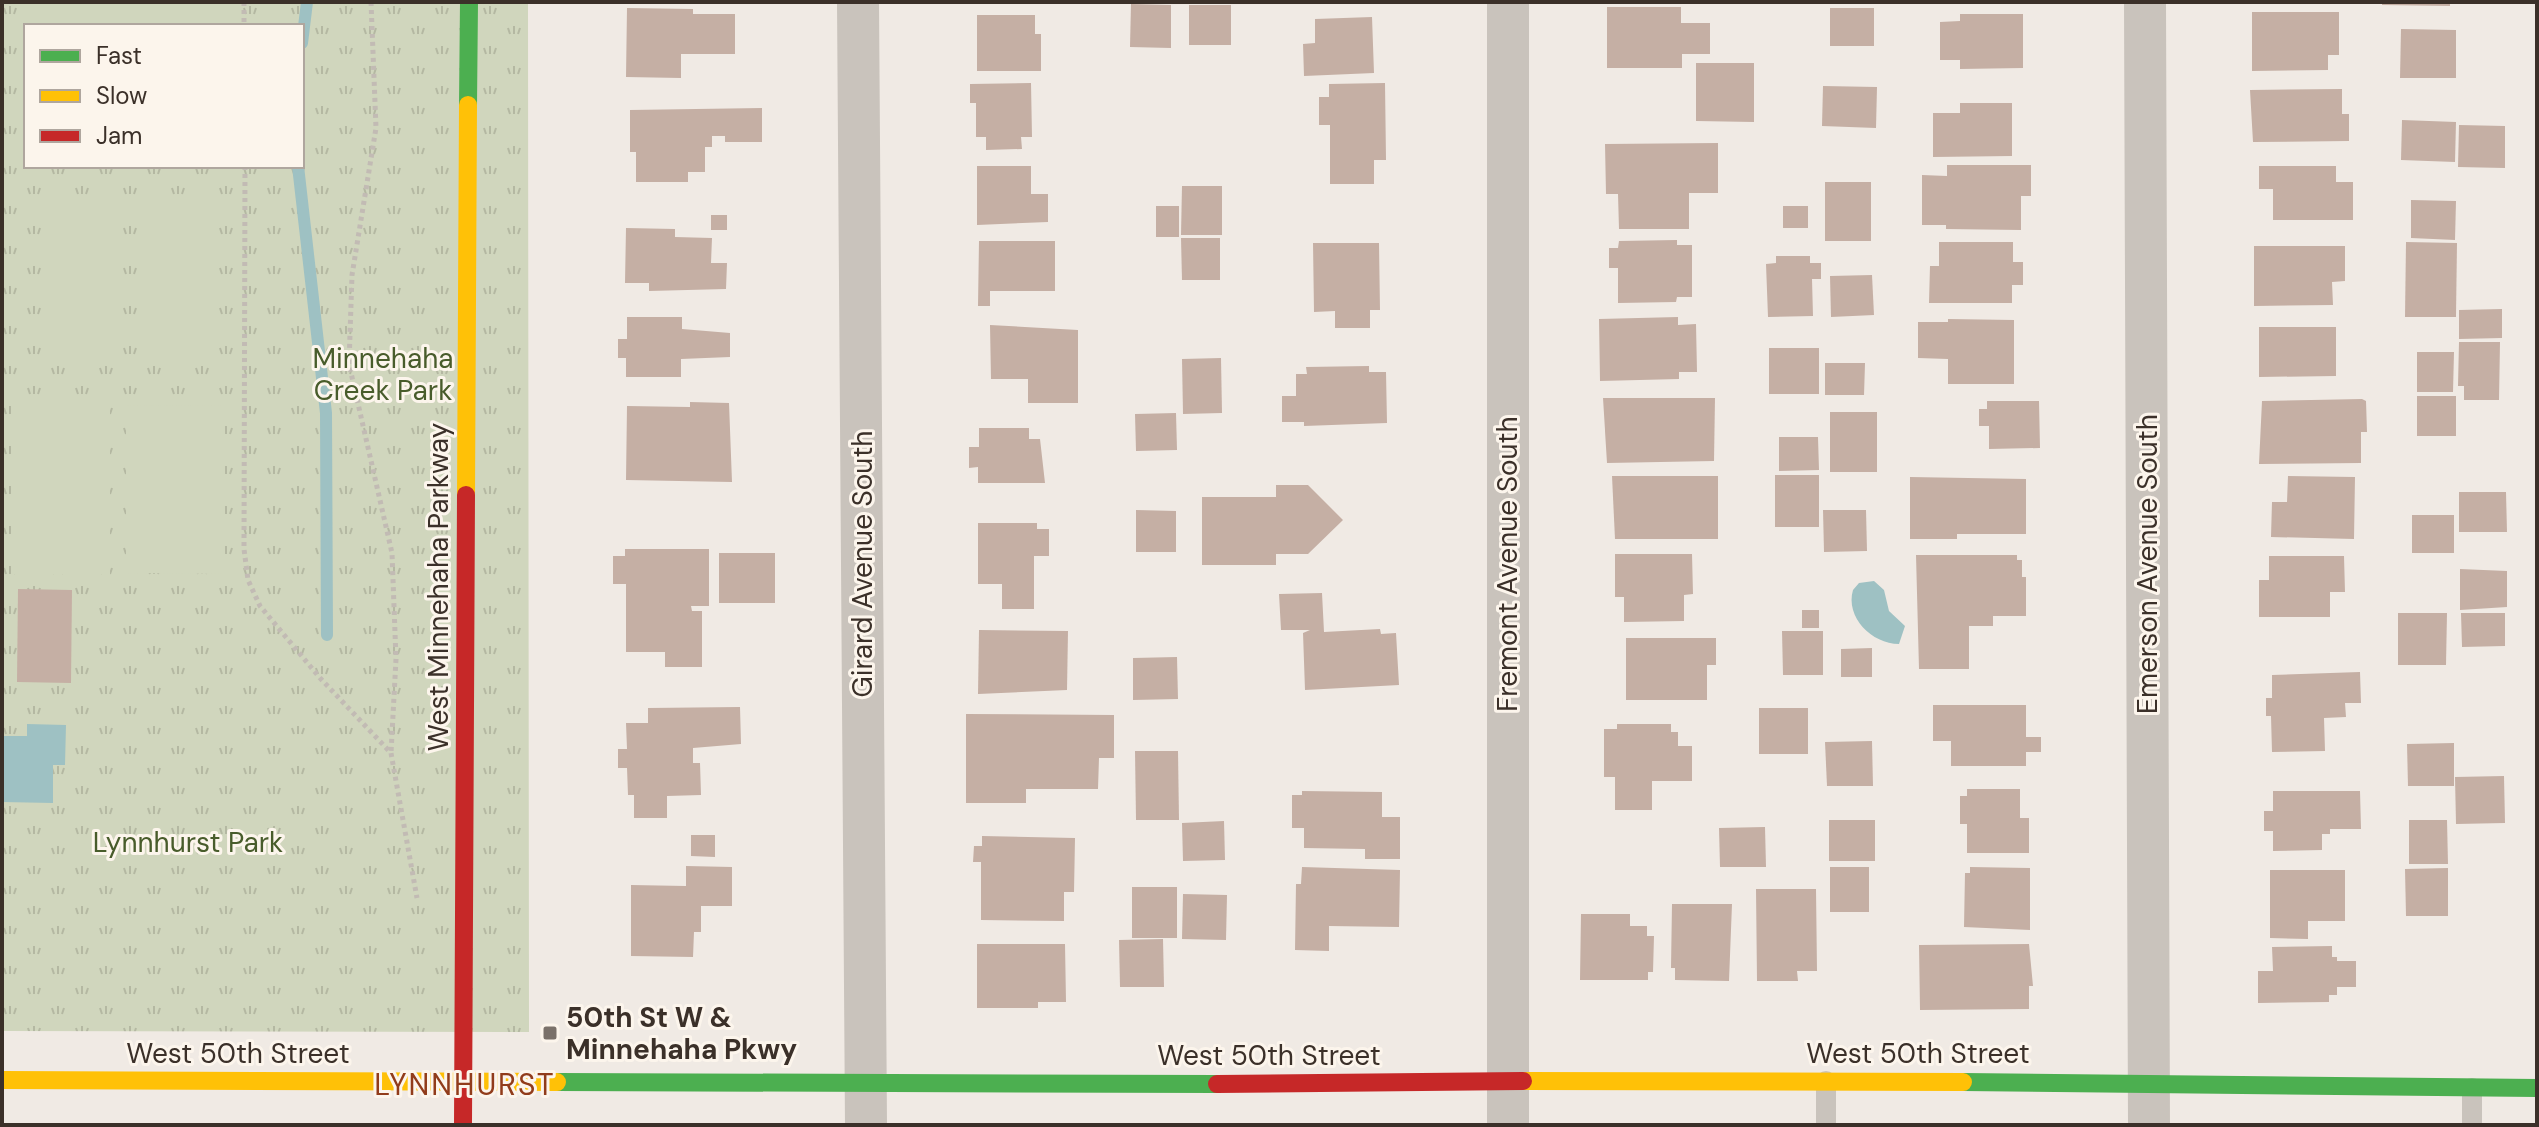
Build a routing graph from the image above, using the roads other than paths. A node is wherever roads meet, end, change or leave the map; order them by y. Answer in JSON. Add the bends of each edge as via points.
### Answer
{"nodes":[{"id":1,"x":469,"y":2,"type":"edge"},
{"id":2,"x":858,"y":2,"type":"edge"},
{"id":3,"x":1508,"y":2,"type":"edge"},
{"id":4,"x":2145,"y":2,"type":"edge"},
{"id":5,"x":1506,"y":1079,"type":"junction"},
{"id":6,"x":2,"y":1080,"type":"edge"},
{"id":7,"x":1826,"y":1081,"type":"junction"},
{"id":8,"x":463,"y":1082,"type":"junction"},
{"id":9,"x":866,"y":1082,"type":"junction"},
{"id":10,"x":2149,"y":1082,"type":"junction"},
{"id":11,"x":2472,"y":1088,"type":"junction"},
{"id":12,"x":2537,"y":1088,"type":"edge"},
{"id":13,"x":463,"y":1125,"type":"edge"},
{"id":14,"x":866,"y":1125,"type":"edge"},
{"id":15,"x":1508,"y":1125,"type":"edge"},
{"id":16,"x":1826,"y":1125,"type":"edge"},
{"id":17,"x":2149,"y":1125,"type":"edge"},
{"id":18,"x":2472,"y":1125,"type":"edge"}],
"edges":[{"from":1,"to":8,"type":"main road","name":"West Minnehaha Parkway"},
{"from":2,"to":9,"type":"street","name":"Girard Avenue South"},
{"from":3,"to":5,"type":"street","name":"Fremont Avenue South"},
{"from":4,"to":10,"type":"street","name":"Emerson Avenue South"},
{"from":5,"to":7,"type":"main road","name":"West 50th Street"},
{"from":5,"to":9,"type":"main road","name":"West 50th Street","via":[[1303,1084]]},
{"from":5,"to":15,"type":"street","name":"Fremont Avenue South"},
{"from":6,"to":8,"type":"main road","name":"West 50th Street"},
{"from":7,"to":10,"type":"main road","name":"West 50th Street"},
{"from":7,"to":16,"type":"lane"},
{"from":8,"to":9,"type":"main road","name":"West 50th Street"},
{"from":8,"to":13,"type":"main road","name":"West Minnehaha Parkway"},
{"from":9,"to":14,"type":"street","name":"Girard Avenue South"},
{"from":10,"to":11,"type":"main road","name":"West 50th Street"},
{"from":10,"to":17,"type":"street","name":"Emerson Avenue South"},
{"from":11,"to":12,"type":"main road","name":"West 50th Street"},
{"from":11,"to":18,"type":"lane"}]}
